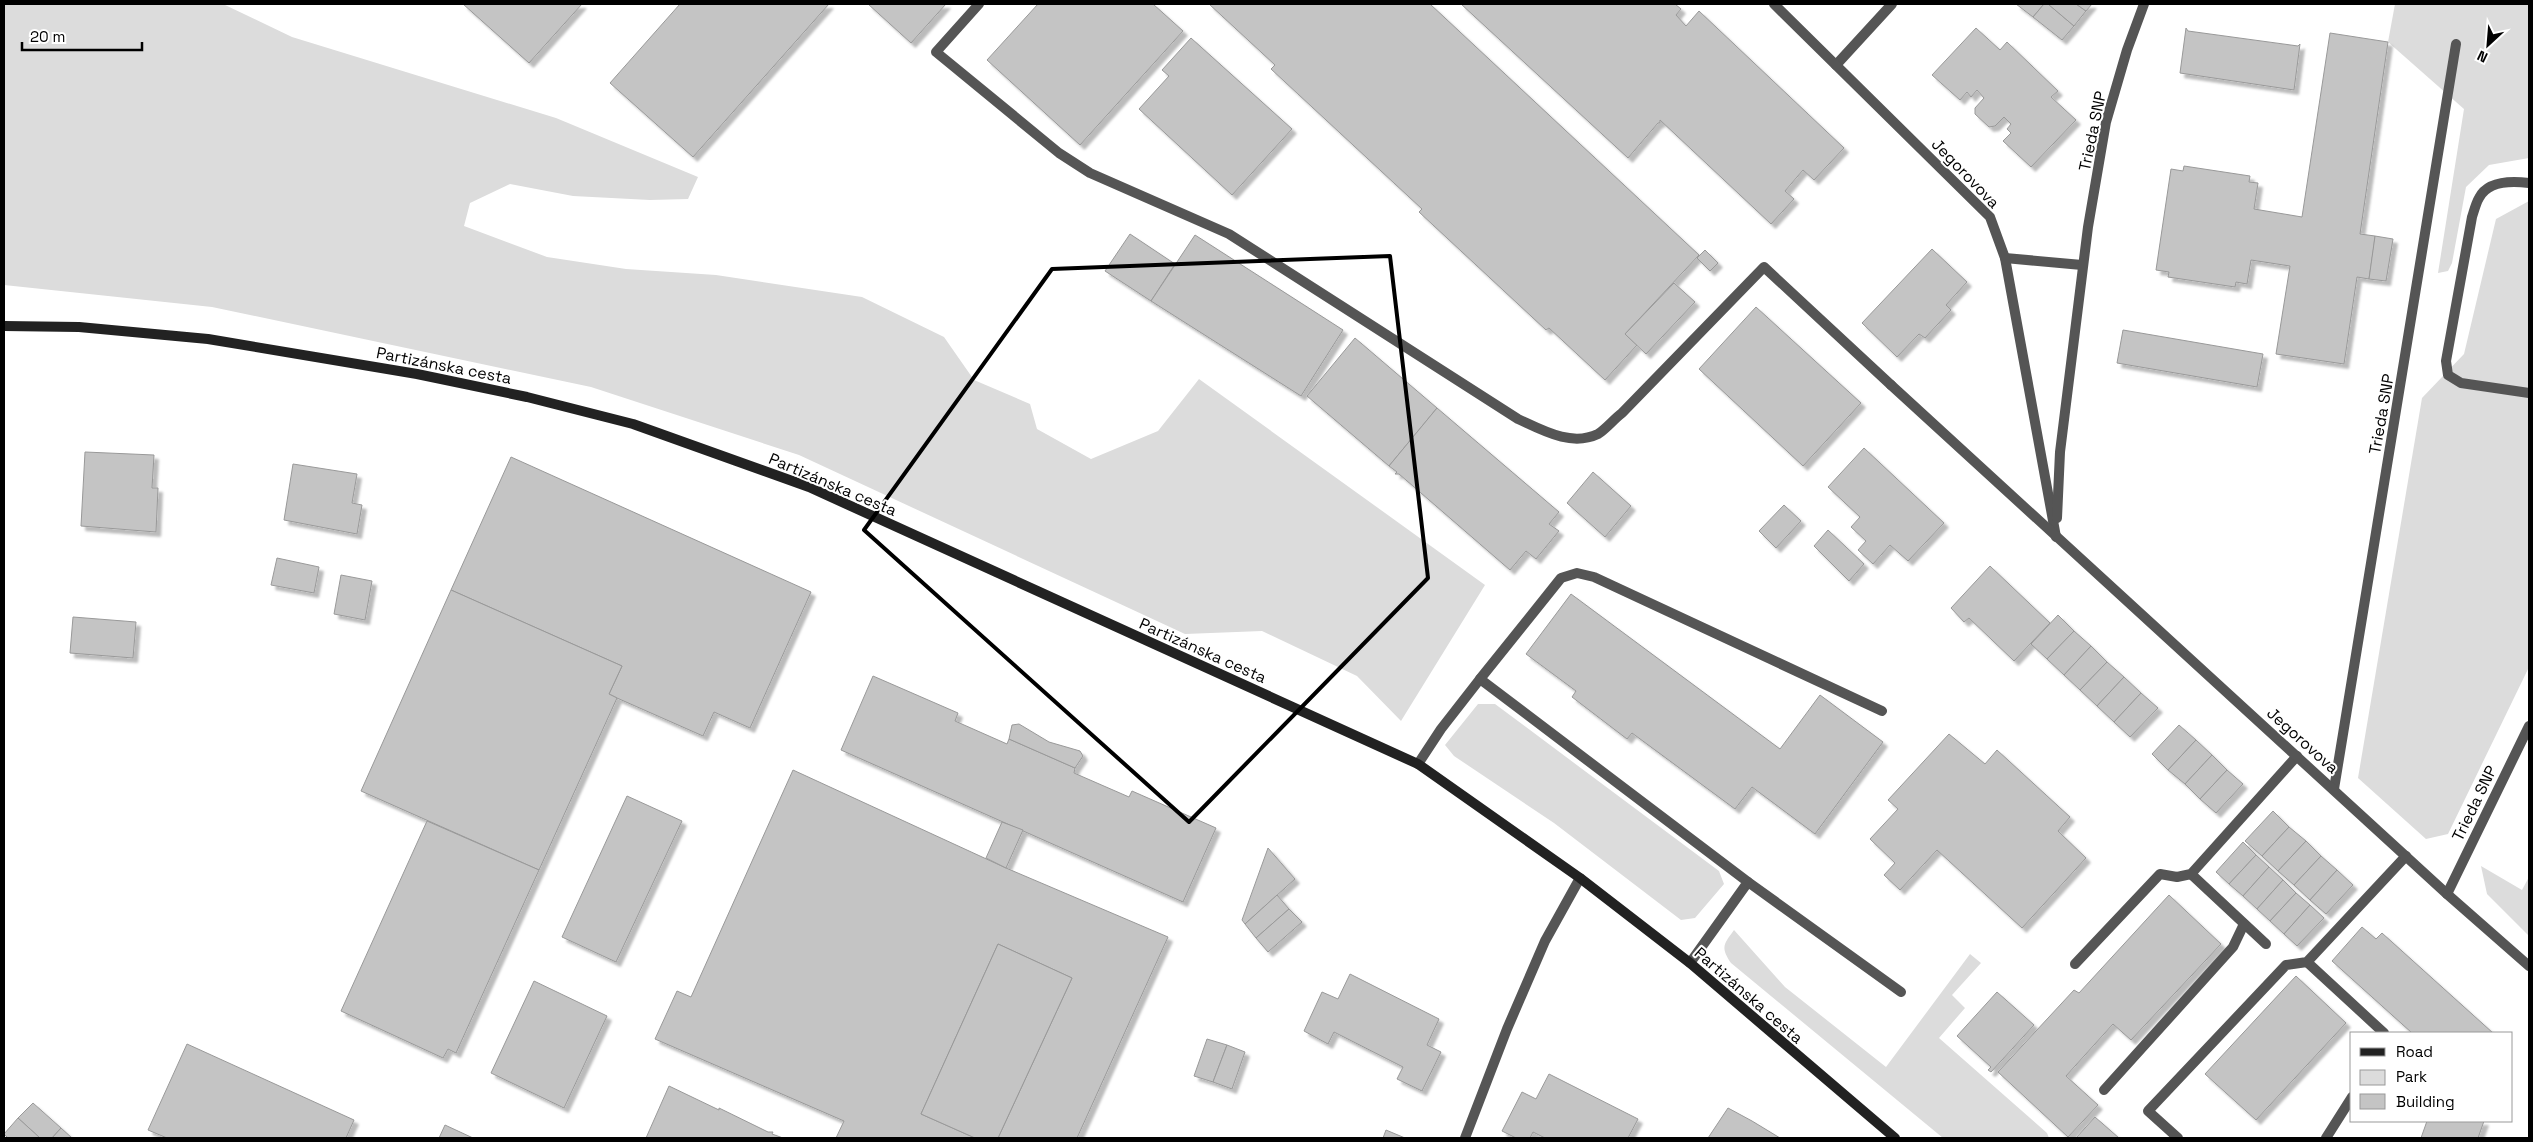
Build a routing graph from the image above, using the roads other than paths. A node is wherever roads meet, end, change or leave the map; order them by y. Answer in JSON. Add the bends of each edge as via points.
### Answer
{"nodes":[{"id":1,"x":979,"y":4,"type":"edge"},
{"id":2,"x":1774,"y":4,"type":"edge"},
{"id":3,"x":1892,"y":4,"type":"edge"},
{"id":4,"x":2144,"y":4,"type":"edge"},
{"id":5,"x":2456,"y":44,"type":"dead end"},
{"id":6,"x":1836,"y":65,"type":"junction"},
{"id":7,"x":2529,"y":183,"type":"edge"},
{"id":8,"x":2005,"y":258,"type":"junction"},
{"id":9,"x":2082,"y":265,"type":"junction"},
{"id":10,"x":4,"y":326,"type":"edge"},
{"id":11,"x":2529,"y":393,"type":"edge"},
{"id":12,"x":2056,"y":537,"type":"junction"},
{"id":13,"x":1480,"y":679,"type":"junction"},
{"id":14,"x":1882,"y":711,"type":"dead end"},
{"id":15,"x":2529,"y":726,"type":"edge"},
{"id":16,"x":2297,"y":756,"type":"junction"},
{"id":17,"x":1418,"y":764,"type":"junction"},
{"id":18,"x":2334,"y":789,"type":"junction"},
{"id":19,"x":2406,"y":856,"type":"junction"},
{"id":20,"x":2191,"y":874,"type":"junction"},
{"id":21,"x":1580,"y":878,"type":"junction"},
{"id":22,"x":1748,"y":882,"type":"junction"},
{"id":23,"x":2447,"y":894,"type":"junction"},
{"id":24,"x":2244,"y":924,"type":"junction"},
{"id":25,"x":2266,"y":944,"type":"dead end"},
{"id":26,"x":2307,"y":962,"type":"junction"},
{"id":27,"x":1690,"y":963,"type":"junction"},
{"id":28,"x":2075,"y":964,"type":"dead end"},
{"id":29,"x":2529,"y":966,"type":"edge"},
{"id":30,"x":1901,"y":992,"type":"dead end"},
{"id":31,"x":2383,"y":1032,"type":"edge"},
{"id":32,"x":2104,"y":1090,"type":"dead end"},
{"id":33,"x":2350,"y":1100,"type":"edge"},
{"id":34,"x":1465,"y":1138,"type":"edge"},
{"id":35,"x":1896,"y":1138,"type":"edge"},
{"id":36,"x":2178,"y":1138,"type":"edge"},
{"id":37,"x":2326,"y":1138,"type":"edge"}],
"edges":[{"from":1,"to":12,"type":"street","name":"Jegorovova","via":[[936,52],[1059,154],[1090,172],[1229,234],[1518,419],[1552,435],[1574,439],[1598,434],[1764,267]]},
{"from":2,"to":6,"type":"street","name":"Jegorovova"},
{"from":3,"to":6,"type":"street"},
{"from":4,"to":9,"type":"street","name":"Trieda SNP","via":[[2106,122]]},
{"from":5,"to":18,"type":"street","name":"Trieda SNP"},
{"from":6,"to":8,"type":"street","name":"Jegorovova","via":[[1990,217]]},
{"from":7,"to":11,"type":"street","via":[[2511,180],[2492,186],[2479,196],[2472,217],[2446,361],[2448,374],[2461,382]]},
{"from":8,"to":9,"type":"street"},
{"from":8,"to":12,"type":"street","name":"Jegorovova"},
{"from":9,"to":12,"type":"street","name":"Trieda SNP","via":[[2060,452]]},
{"from":10,"to":17,"type":"street","name":"Partizánska cesta","via":[[80,327],[208,339],[305,354],[527,397],[633,424],[808,487]]},
{"from":12,"to":16,"type":"street","name":"Jegorovova"},
{"from":13,"to":14,"type":"street","via":[[1561,578],[1577,573],[1594,577]]},
{"from":13,"to":17,"type":"street"},
{"from":13,"to":22,"type":"street"},
{"from":15,"to":23,"type":"street","name":"Trieda SNP"},
{"from":16,"to":18,"type":"street","name":"Jegorovova"},
{"from":16,"to":20,"type":"street"},
{"from":17,"to":21,"type":"street","name":"Partizánska cesta"},
{"from":18,"to":19,"type":"street","name":"Jegorovova"},
{"from":19,"to":23,"type":"street","name":"Jegorovova"},
{"from":19,"to":26,"type":"street"},
{"from":20,"to":24,"type":"street"},
{"from":20,"to":28,"type":"street","via":[[2177,877],[2160,874]]},
{"from":21,"to":27,"type":"street","name":"Partizánska cesta"},
{"from":21,"to":34,"type":"street","via":[[1545,941]]},
{"from":22,"to":27,"type":"street"},
{"from":22,"to":30,"type":"street"},
{"from":23,"to":29,"type":"street","name":"Jegorovova"},
{"from":24,"to":25,"type":"street"},
{"from":24,"to":32,"type":"street","via":[[2233,947]]},
{"from":26,"to":31,"type":"street"},
{"from":26,"to":36,"type":"street","via":[[2286,965],[2148,1111]]},
{"from":27,"to":35,"type":"street","name":"Partizánska cesta"},
{"from":33,"to":37,"type":"street"}]}
